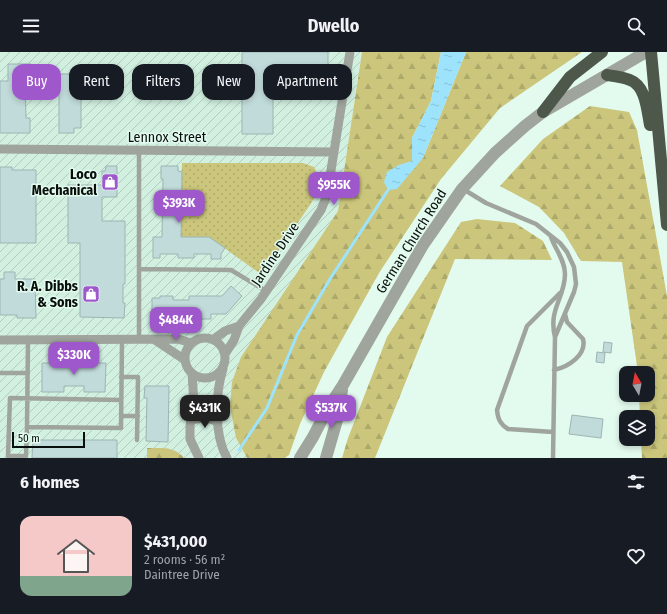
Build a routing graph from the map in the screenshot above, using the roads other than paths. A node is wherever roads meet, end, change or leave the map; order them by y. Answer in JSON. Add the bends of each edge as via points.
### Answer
{"nodes":[{"id":1,"x":350,"y":52,"type":"edge"},
{"id":2,"x":602,"y":52,"type":"edge"},
{"id":3,"x":646,"y":52,"type":"edge"},
{"id":4,"x":651,"y":52,"type":"edge"},
{"id":5,"x":607,"y":75,"type":"junction"},
{"id":6,"x":543,"y":112,"type":"junction"},
{"id":7,"x":0,"y":149,"type":"edge"},
{"id":8,"x":139,"y":150,"type":"junction"},
{"id":9,"x":333,"y":152,"type":"junction"},
{"id":10,"x":462,"y":189,"type":"junction"},
{"id":11,"x":666,"y":222,"type":"edge"},
{"id":12,"x":551,"y":236,"type":"junction"},
{"id":13,"x":139,"y":269,"type":"junction"},
{"id":14,"x":266,"y":291,"type":"junction"},
{"id":15,"x":561,"y":292,"type":"junction"},
{"id":16,"x":565,"y":314,"type":"junction"},
{"id":17,"x":239,"y":326,"type":"junction"},
{"id":18,"x":555,"y":337,"type":"junction"},
{"id":19,"x":214,"y":339,"type":"junction"},
{"id":20,"x":0,"y":340,"type":"edge"},
{"id":21,"x":28,"y":340,"type":"junction"},
{"id":22,"x":122,"y":340,"type":"junction"},
{"id":23,"x":139,"y":340,"type":"junction"},
{"id":24,"x":155,"y":340,"type":"junction"},
{"id":25,"x":191,"y":343,"type":"junction"},
{"id":26,"x":225,"y":354,"type":"junction"},
{"id":27,"x":185,"y":360,"type":"junction"},
{"id":28,"x":223,"y":367,"type":"junction"},
{"id":29,"x":554,"y":370,"type":"junction"},
{"id":30,"x":0,"y":373,"type":"edge"},
{"id":31,"x":28,"y":373,"type":"junction"},
{"id":32,"x":192,"y":373,"type":"junction"},
{"id":33,"x":122,"y":377,"type":"junction"},
{"id":34,"x":343,"y":385,"type":"junction"},
{"id":35,"x":27,"y":399,"type":"junction"},
{"id":36,"x":121,"y":400,"type":"junction"},
{"id":37,"x":121,"y":416,"type":"junction"},
{"id":38,"x":138,"y":416,"type":"junction"},
{"id":39,"x":192,"y":420,"type":"junction"},
{"id":40,"x":218,"y":422,"type":"junction"},
{"id":41,"x":27,"y":427,"type":"junction"},
{"id":42,"x":553,"y":432,"type":"junction"},
{"id":43,"x":137,"y":440,"type":"dead end"},
{"id":44,"x":200,"y":458,"type":"edge"},
{"id":45,"x":227,"y":458,"type":"edge"},
{"id":46,"x":300,"y":458,"type":"edge"},
{"id":47,"x":326,"y":458,"type":"edge"},
{"id":48,"x":553,"y":458,"type":"edge"}],
"edges":[{"from":1,"to":9,"type":"street","name":"Jardine Drive"},
{"from":2,"to":6,"type":"highway","via":[[570,78]]},
{"from":3,"to":5,"type":"street","name":"German Church Road"},
{"from":4,"to":11,"type":"highway"},
{"from":5,"to":6,"type":"street","name":"German Church Road"},
{"from":5,"to":11,"type":"highway","via":[[631,80],[641,89],[647,106]]},
{"from":6,"to":10,"type":"street","name":"German Church Road","via":[[495,153]]},
{"from":7,"to":8,"type":"street","name":"Lennox Street"},
{"from":8,"to":9,"type":"street","name":"Lennox Street"},
{"from":8,"to":13,"type":"lane"},
{"from":9,"to":14,"type":"street","name":"Jardine Drive","via":[[327,195],[321,210]]},
{"from":10,"to":12,"type":"lane","via":[[486,203],[536,224]]},
{"from":10,"to":34,"type":"street","name":"German Church Road","via":[[423,245]]},
{"from":12,"to":15,"type":"lane","via":[[564,266],[565,280]]},
{"from":12,"to":16,"type":"lane","via":[[567,252],[576,274],[574,292]]},
{"from":13,"to":14,"type":"lane","via":[[231,270]]},
{"from":13,"to":23,"type":"lane"},
{"from":14,"to":17,"type":"street","name":"Jardine Drive"},
{"from":15,"to":18,"type":"lane","via":[[555,308]]},
{"from":15,"to":42,"type":"lane","via":[[527,326],[497,410],[502,425],[508,429]]},
{"from":16,"to":18,"type":"lane"},
{"from":16,"to":29,"type":"lane","via":[[567,322],[583,339],[583,350],[561,369]]},
{"from":17,"to":19,"type":"street","via":[[225,331]]},
{"from":17,"to":26,"type":"street"},
{"from":18,"to":29,"type":"lane"},
{"from":19,"to":25,"type":"street","via":[[196,339]]},
{"from":19,"to":26,"type":"street"},
{"from":20,"to":21,"type":"street"},
{"from":21,"to":22,"type":"street"},
{"from":21,"to":31,"type":"lane"},
{"from":22,"to":23,"type":"street"},
{"from":22,"to":33,"type":"lane"},
{"from":23,"to":24,"type":"street"},
{"from":24,"to":25,"type":"street","via":[[178,339]]},
{"from":24,"to":27,"type":"street"},
{"from":25,"to":27,"type":"street","via":[[187,348]]},
{"from":26,"to":28,"type":"street"},
{"from":27,"to":32,"type":"street"},
{"from":28,"to":32,"type":"street","via":[[209,378]]},
{"from":28,"to":40,"type":"street","via":[[218,390]]},
{"from":29,"to":42,"type":"lane"},
{"from":30,"to":31,"type":"lane"},
{"from":31,"to":35,"type":"lane"},
{"from":32,"to":39,"type":"street"},
{"from":33,"to":36,"type":"lane"},
{"from":33,"to":38,"type":"lane","via":[[138,377]]},
{"from":34,"to":46,"type":"street","name":"German Church Road"},
{"from":34,"to":47,"type":"street","name":"German Church Road","via":[[338,420]]},
{"from":35,"to":36,"type":"lane"},
{"from":35,"to":41,"type":"lane"},
{"from":35,"to":41,"type":"lane","via":[[10,398],[8,456],[26,456]]},
{"from":36,"to":37,"type":"lane"},
{"from":37,"to":38,"type":"lane"},
{"from":37,"to":41,"type":"lane","via":[[121,428]]},
{"from":38,"to":43,"type":"lane"},
{"from":39,"to":40,"type":"street","via":[[201,418]]},
{"from":39,"to":44,"type":"street","via":[[190,439]]},
{"from":40,"to":45,"type":"street","via":[[221,445]]},
{"from":42,"to":48,"type":"lane"}]}
